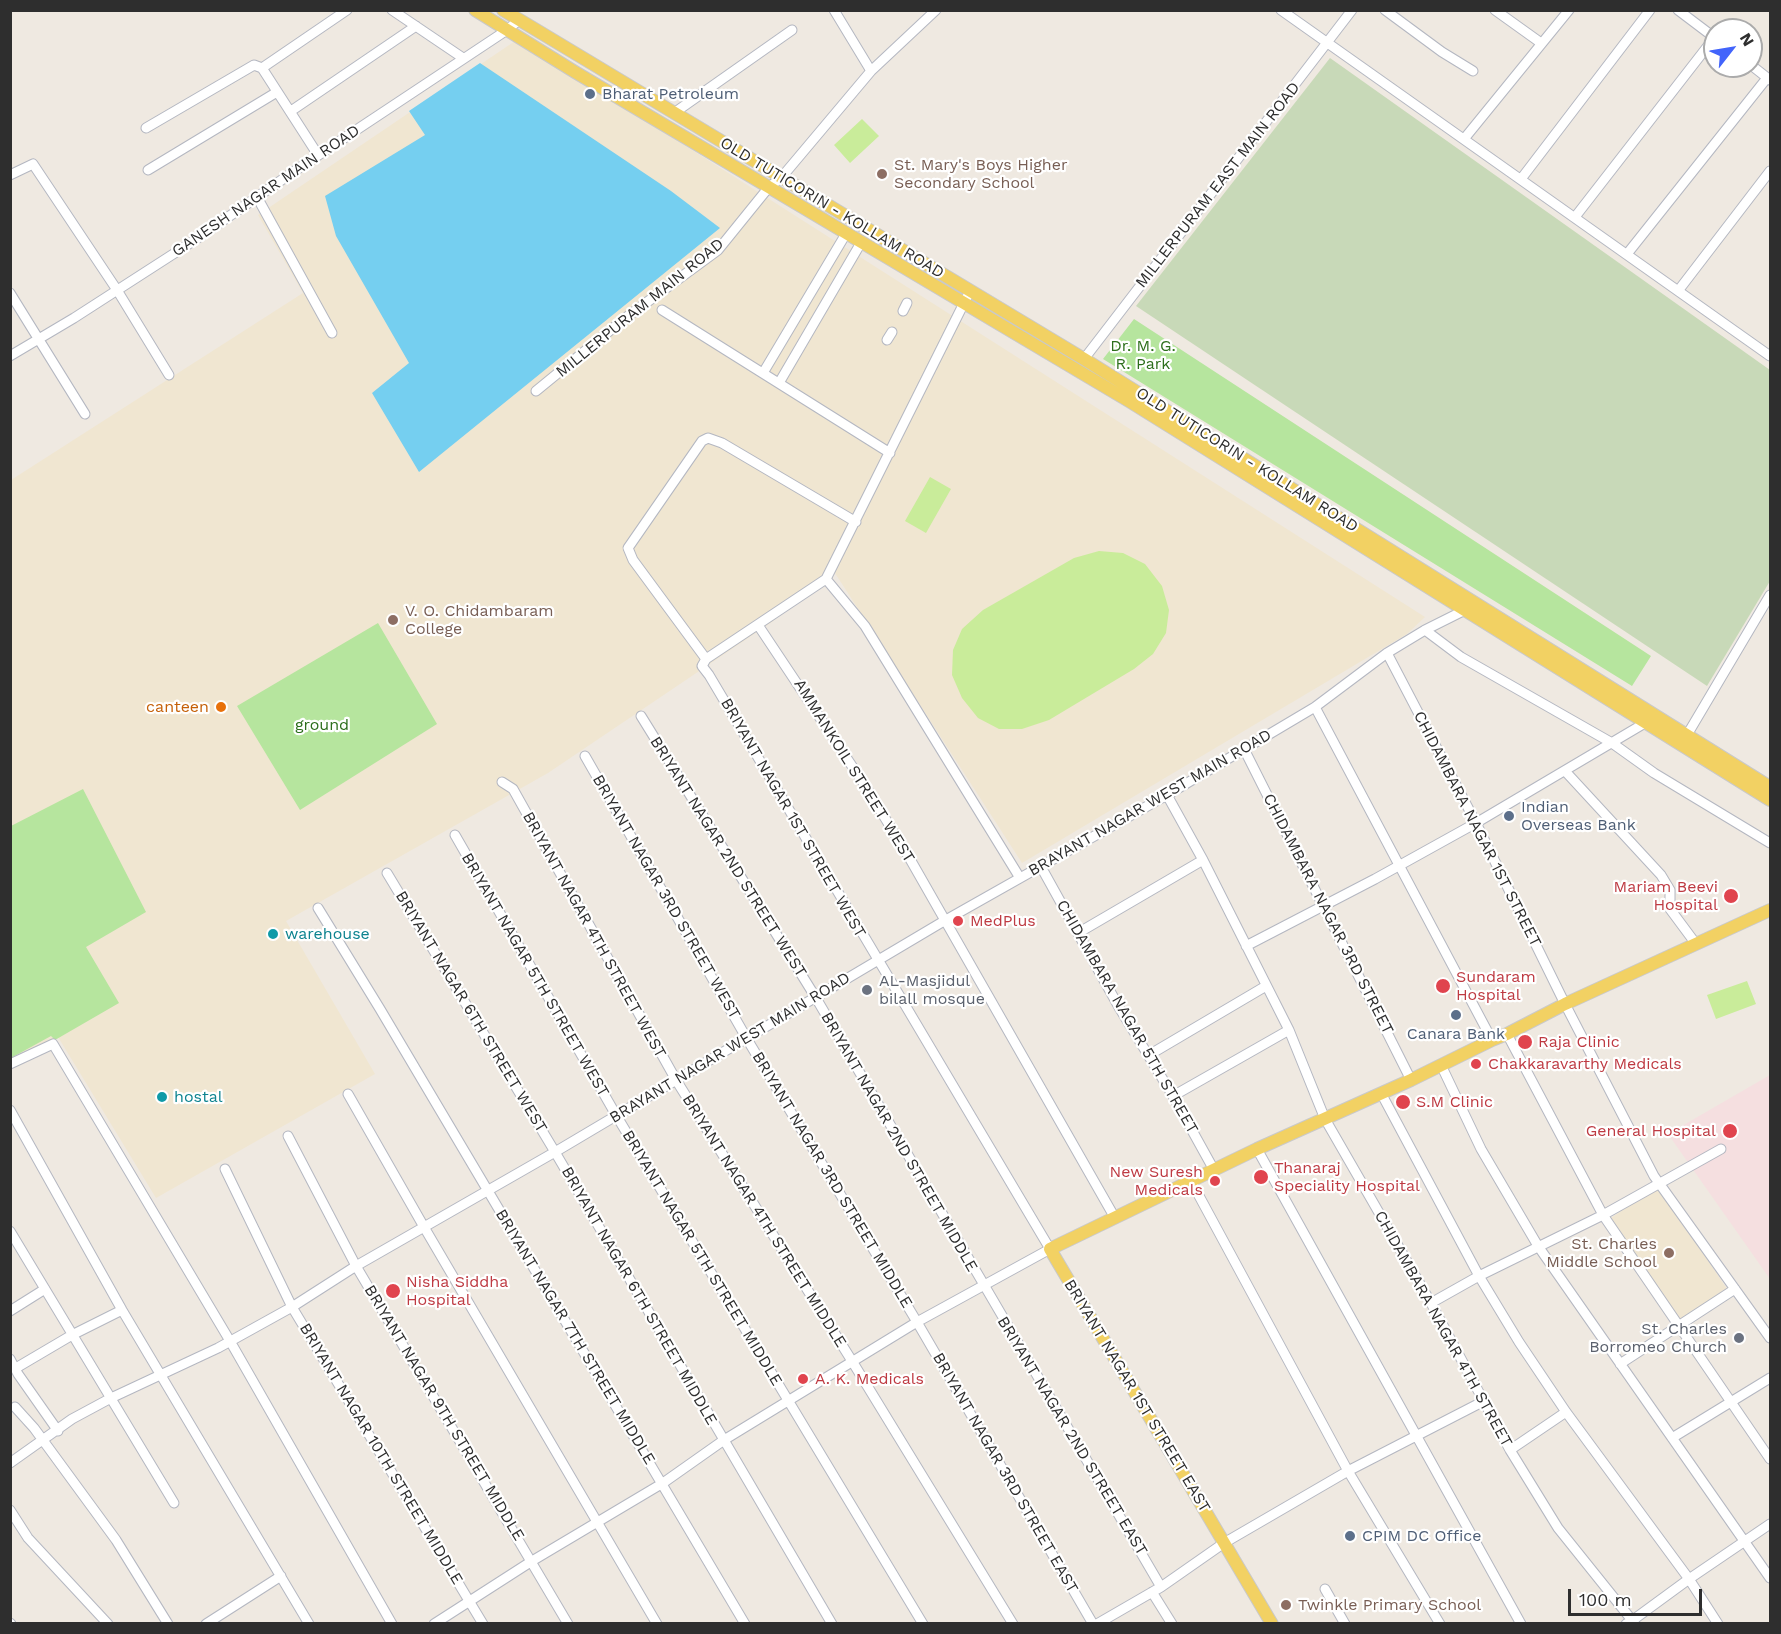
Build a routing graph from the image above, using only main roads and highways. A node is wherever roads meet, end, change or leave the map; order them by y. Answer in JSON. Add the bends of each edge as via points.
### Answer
{"nodes":[{"id":1,"x":475,"y":10,"type":"edge"},
{"id":2,"x":503,"y":10,"type":"edge"},
{"id":3,"x":1471,"y":607,"type":"junction"},
{"id":4,"x":1652,"y":719,"type":"junction"},
{"id":5,"x":1769,"y":784,"type":"edge"},
{"id":6,"x":1770,"y":800,"type":"edge"},
{"id":7,"x":1770,"y":910,"type":"edge"},
{"id":8,"x":1272,"y":1623,"type":"edge"}],
"edges":[{"from":1,"to":3,"type":"main road"},
{"from":2,"to":3,"type":"main road","name":"OLD TUTICORIN - KOLLAM ROAD","via":[[1084,359]]},
{"from":3,"to":4,"type":"main road","name":"OLD TUTICORIN - KOLLAM ROAD"},
{"from":4,"to":5,"type":"main road","name":"OLD TUTICORIN - KOLLAM ROAD","via":[[1687,735]]},
{"from":4,"to":6,"type":"main road"},
{"from":7,"to":8,"type":"main road","name":"BRIYANT NAGAR 1ST STREET EAST","via":[[1050,1249]]}]}
